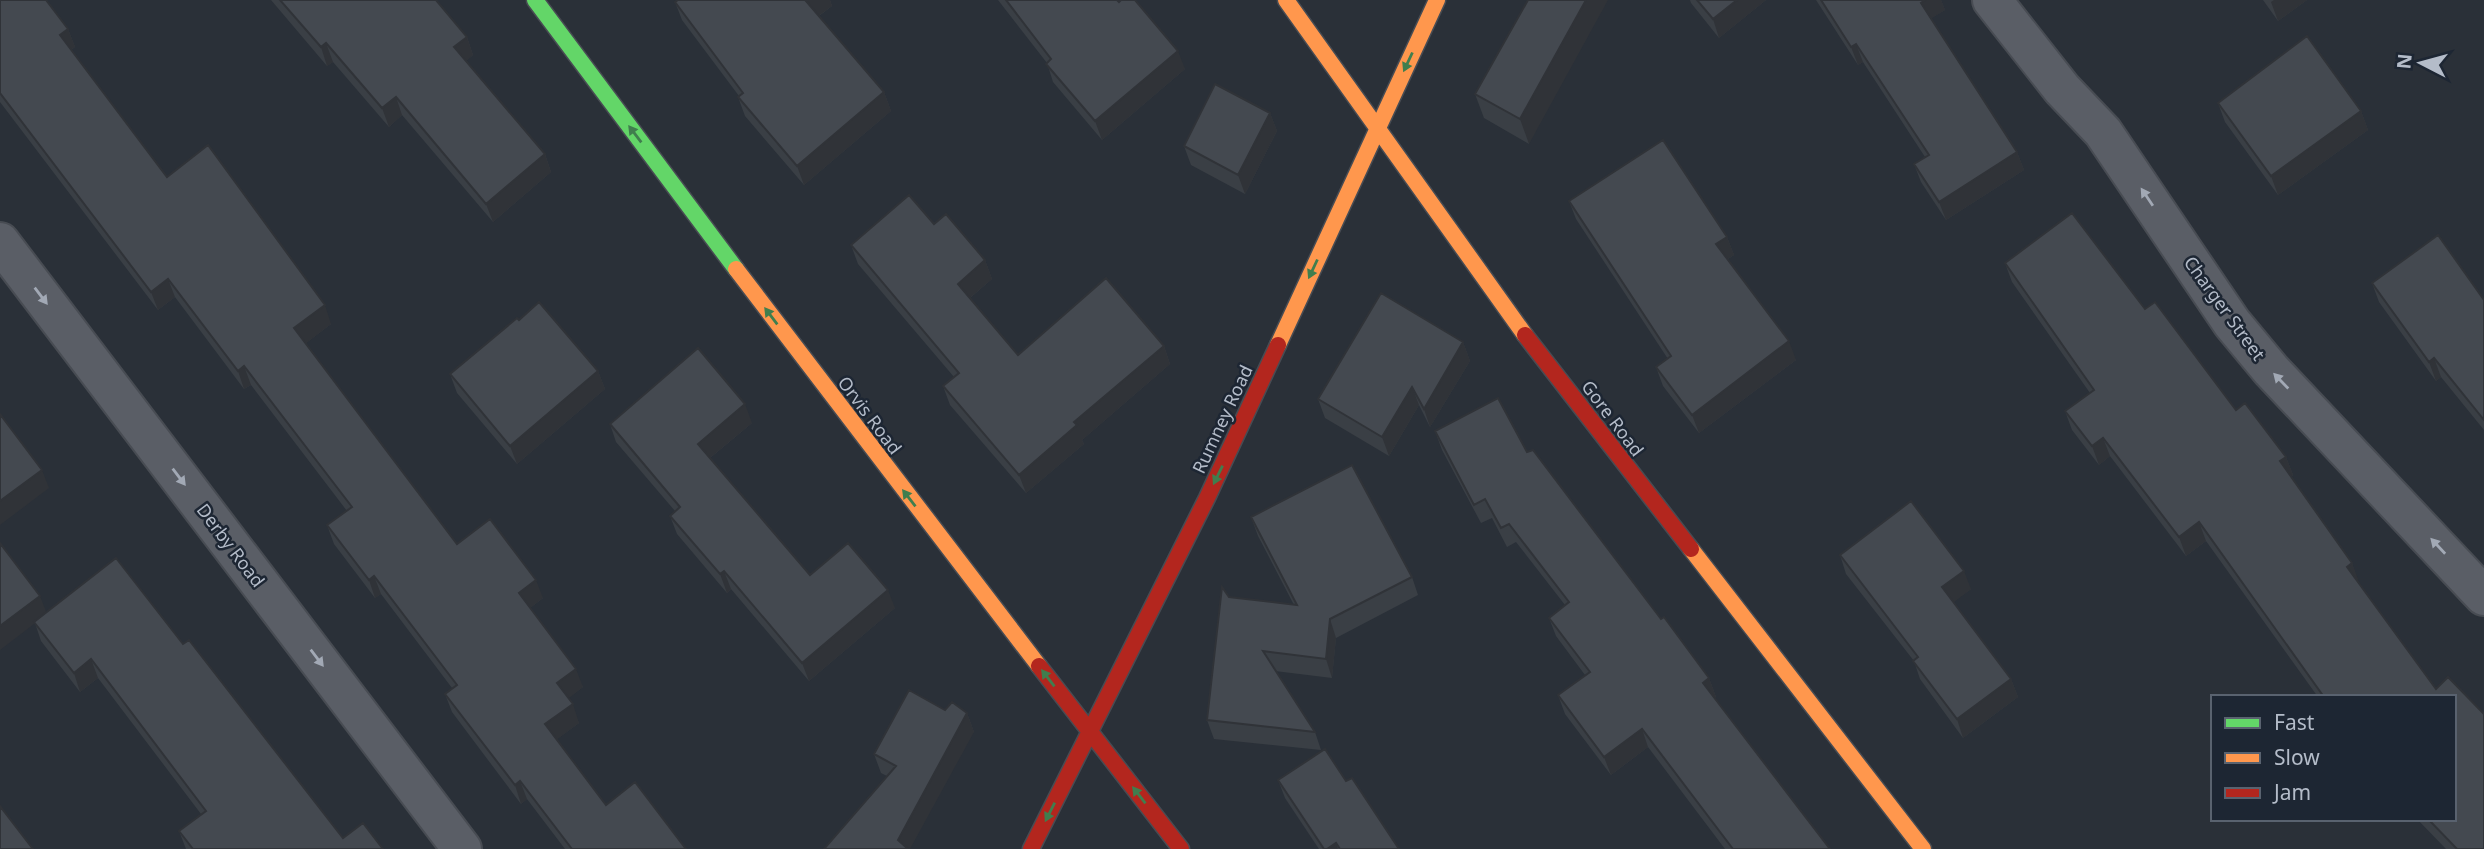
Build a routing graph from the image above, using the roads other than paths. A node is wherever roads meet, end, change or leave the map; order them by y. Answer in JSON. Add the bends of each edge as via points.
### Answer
{"nodes":[{"id":1,"x":535,"y":0,"type":"edge"},
{"id":2,"x":1286,"y":0,"type":"edge"},
{"id":3,"x":1437,"y":0,"type":"edge"},
{"id":4,"x":1992,"y":0,"type":"edge"},
{"id":5,"x":1378,"y":128,"type":"junction"},
{"id":6,"x":0,"y":242,"type":"edge"},
{"id":7,"x":2484,"y":596,"type":"edge"},
{"id":8,"x":1090,"y":732,"type":"junction"},
{"id":9,"x":462,"y":849,"type":"edge"},
{"id":10,"x":1031,"y":849,"type":"edge"},
{"id":11,"x":1181,"y":849,"type":"edge"},
{"id":12,"x":1923,"y":849,"type":"edge"}],
"edges":[{"from":8,"to":1,"type":"street","name":"Orvis Road","one_way":true,"via":[[846,417]]},
{"from":2,"to":5,"type":"street","name":"Gore Road"},
{"from":3,"to":5,"type":"street","name":"Rumney Road","one_way":true},
{"from":7,"to":4,"type":"street","name":"Charger Street","one_way":true,"via":[[2232,323],[2102,132]]},
{"from":5,"to":8,"type":"street","name":"Rumney Road","one_way":true,"via":[[1207,498]]},
{"from":5,"to":12,"type":"street","name":"Gore Road","via":[[1532,344]]},
{"from":6,"to":9,"type":"street","name":"Derby Road","one_way":true},
{"from":8,"to":10,"type":"street","name":"Rumney Road","one_way":true},
{"from":11,"to":8,"type":"street","name":"Orvis Road","one_way":true}]}
